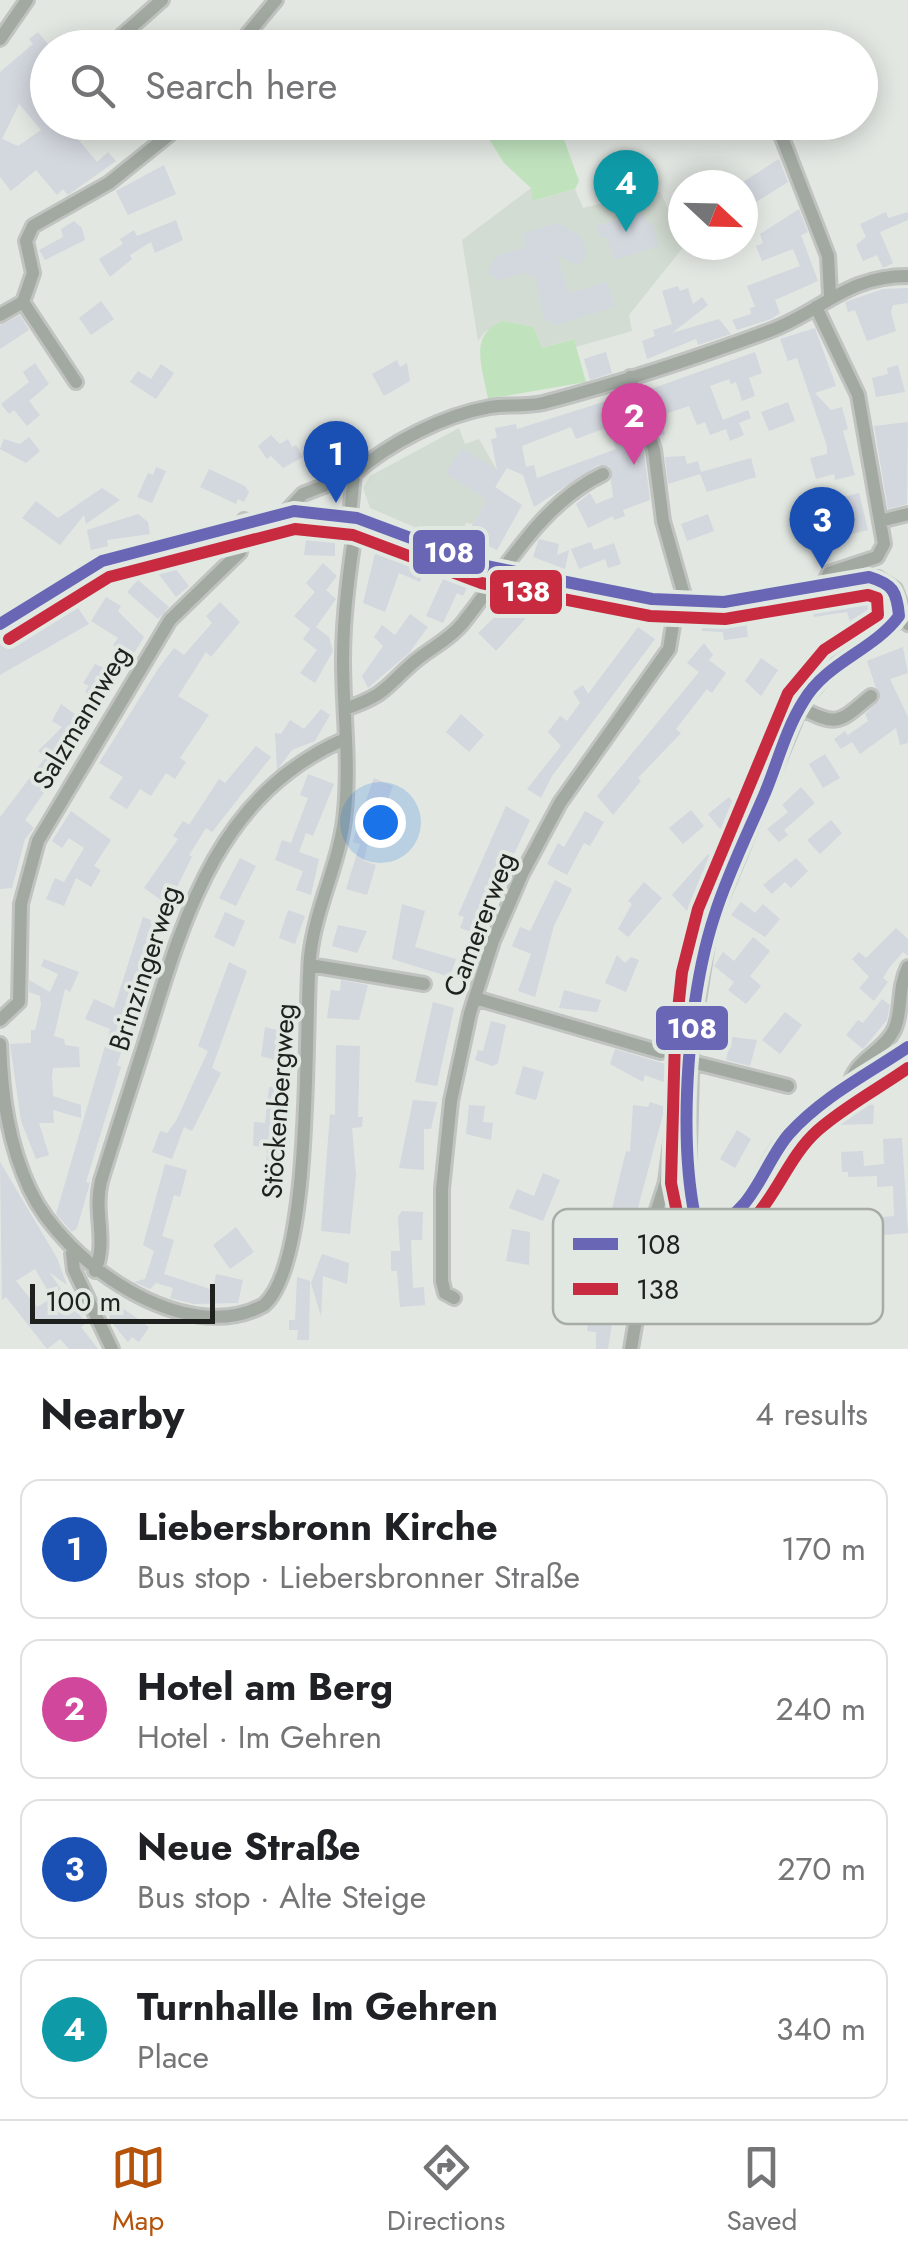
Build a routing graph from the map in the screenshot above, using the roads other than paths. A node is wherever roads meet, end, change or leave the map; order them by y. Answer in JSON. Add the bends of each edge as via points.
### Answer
{"nodes":[{"id":1,"x":27,"y":0,"type":"edge"},
{"id":2,"x":162,"y":0,"type":"edge"},
{"id":3,"x":276,"y":0,"type":"edge"},
{"id":4,"x":128,"y":30,"type":"edge"},
{"id":5,"x":251,"y":30,"type":"edge"},
{"id":6,"x":0,"y":39,"type":"edge"},
{"id":7,"x":162,"y":140,"type":"edge"},
{"id":8,"x":783,"y":140,"type":"edge"},
{"id":9,"x":908,"y":276,"type":"edge"},
{"id":10,"x":830,"y":295,"type":"junction"},
{"id":11,"x":23,"y":302,"type":"junction"},
{"id":12,"x":816,"y":307,"type":"junction"},
{"id":13,"x":0,"y":316,"type":"edge"},
{"id":14,"x":630,"y":377,"type":"junction"},
{"id":15,"x":76,"y":382,"type":"dead end"},
{"id":16,"x":354,"y":474,"type":"junction"},
{"id":17,"x":603,"y":474,"type":"dead end"},
{"id":18,"x":286,"y":512,"type":"junction"},
{"id":19,"x":908,"y":514,"type":"edge"},
{"id":20,"x":354,"y":517,"type":"junction"},
{"id":21,"x":244,"y":520,"type":"junction"},
{"id":22,"x":880,"y":521,"type":"junction"},
{"id":23,"x":499,"y":570,"type":"junction"},
{"id":24,"x":822,"y":587,"type":"junction"},
{"id":25,"x":682,"y":602,"type":"junction"},
{"id":26,"x":904,"y":605,"type":"edge"},
{"id":27,"x":0,"y":624,"type":"edge"},
{"id":28,"x":908,"y":624,"type":"edge"},
{"id":29,"x":871,"y":696,"type":"dead end"},
{"id":30,"x":800,"y":707,"type":"junction"},
{"id":31,"x":346,"y":709,"type":"junction"},
{"id":32,"x":345,"y":739,"type":"junction"},
{"id":33,"x":310,"y":965,"type":"junction"},
{"id":34,"x":908,"y":967,"type":"edge"},
{"id":35,"x":424,"y":984,"type":"dead end"},
{"id":36,"x":475,"y":998,"type":"junction"},
{"id":37,"x":0,"y":1020,"type":"edge"},
{"id":38,"x":692,"y":1038,"type":"junction"},
{"id":39,"x":0,"y":1044,"type":"edge"},
{"id":40,"x":908,"y":1047,"type":"edge"},
{"id":41,"x":692,"y":1066,"type":"junction"},
{"id":42,"x":788,"y":1086,"type":"dead end"},
{"id":43,"x":850,"y":1087,"type":"junction"},
{"id":44,"x":657,"y":1209,"type":"edge"},
{"id":45,"x":692,"y":1209,"type":"edge"},
{"id":46,"x":737,"y":1209,"type":"edge"},
{"id":47,"x":72,"y":1254,"type":"junction"},
{"id":48,"x":95,"y":1271,"type":"junction"},
{"id":49,"x":454,"y":1298,"type":"dead end"},
{"id":50,"x":636,"y":1324,"type":"edge"},
{"id":51,"x":112,"y":1349,"type":"edge"},
{"id":52,"x":631,"y":1349,"type":"edge"}],
"edges":[{"from":1,"to":6,"type":"street"},
{"from":2,"to":4,"type":"street"},
{"from":3,"to":5,"type":"street"},
{"from":7,"to":11,"type":"street","via":[[102,187],[33,226],[26,236],[33,271]]},
{"from":8,"to":10,"type":"street","via":[[828,256]]},
{"from":9,"to":10,"type":"street","via":[[870,278]]},
{"from":10,"to":12,"type":"street"},
{"from":11,"to":13,"type":"street"},
{"from":11,"to":15,"type":"street"},
{"from":12,"to":14,"type":"street","via":[[768,331]]},
{"from":12,"to":22,"type":"street","via":[[858,395]]},
{"from":14,"to":16,"type":"street","via":[[443,422]]},
{"from":14,"to":25,"type":"street","via":[[654,450]]},
{"from":16,"to":18,"type":"street","via":[[303,494]]},
{"from":16,"to":20,"type":"street","name":"Stöckenbergweg"},
{"from":17,"to":23,"type":"street","via":[[562,502]]},
{"from":18,"to":20,"type":"street"},
{"from":18,"to":21,"type":"street"},
{"from":19,"to":22,"type":"street"},
{"from":20,"to":23,"type":"street"},
{"from":20,"to":31,"type":"street","name":"Stöckenbergweg","via":[[344,635]]},
{"from":21,"to":27,"type":"street","via":[[102,561]]},
{"from":21,"to":37,"type":"street","name":"Salzmannweg","via":[[240,552],[170,620],[43,832],[20,904],[19,1002]]},
{"from":22,"to":24,"type":"street","via":[[882,554],[830,572]]},
{"from":23,"to":25,"type":"street"},
{"from":23,"to":31,"type":"street","via":[[457,630],[386,692]]},
{"from":24,"to":25,"type":"street"},
{"from":24,"to":26,"type":"street","via":[[878,578],[893,586]]},
{"from":25,"to":36,"type":"street","name":"Camererweg","via":[[666,654],[574,781],[534,850]]},
{"from":26,"to":28,"type":"street"},
{"from":26,"to":30,"type":"street","via":[[894,624],[835,664]]},
{"from":29,"to":30,"type":"street","via":[[838,721]]},
{"from":30,"to":38,"type":"street","via":[[710,926]]},
{"from":31,"to":32,"type":"street","name":"Stöckenbergweg"},
{"from":32,"to":33,"type":"street","name":"Stöckenbergweg","via":[[344,822]]},
{"from":32,"to":48,"type":"street","name":"Brinzingerweg","via":[[312,755],[251,805],[197,887],[102,1181],[96,1212],[103,1248]]},
{"from":33,"to":35,"type":"street"},
{"from":33,"to":48,"type":"street","name":"Stöckenbergweg","via":[[295,1216],[268,1301],[230,1323],[180,1322],[142,1308]]},
{"from":34,"to":43,"type":"street","via":[[894,1030],[856,1070]]},
{"from":36,"to":38,"type":"street","via":[[661,1052]]},
{"from":36,"to":49,"type":"street","name":"Camererweg","via":[[442,1188],[443,1287]]},
{"from":38,"to":41,"type":"street"},
{"from":39,"to":47,"type":"street","via":[[15,1151],[37,1204]]},
{"from":40,"to":43,"type":"street"},
{"from":41,"to":42,"type":"street"},
{"from":41,"to":44,"type":"street","via":[[678,1088]]},
{"from":41,"to":45,"type":"street"},
{"from":43,"to":46,"type":"street","via":[[786,1138]]},
{"from":47,"to":48,"type":"street","name":"Stöckenbergweg"},
{"from":47,"to":51,"type":"street"},
{"from":50,"to":52,"type":"street"}]}
